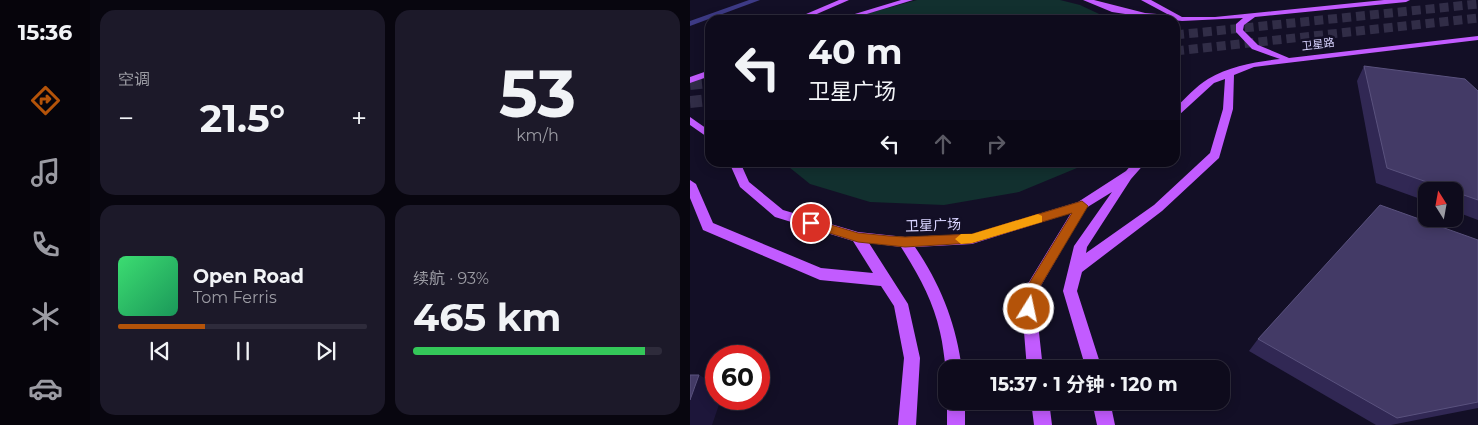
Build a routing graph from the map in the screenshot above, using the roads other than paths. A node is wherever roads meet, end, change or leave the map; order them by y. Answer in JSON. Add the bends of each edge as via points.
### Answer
{"nodes":[{"id":1,"x":756,"y":0,"type":"edge"},
{"id":2,"x":845,"y":0,"type":"edge"},
{"id":3,"x":909,"y":0,"type":"edge"},
{"id":4,"x":1087,"y":0,"type":"edge"},
{"id":5,"x":1145,"y":0,"type":"edge"},
{"id":6,"x":1406,"y":0,"type":"edge"},
{"id":7,"x":896,"y":2,"type":"edge"},
{"id":8,"x":1108,"y":7,"type":"junction"},
{"id":9,"x":715,"y":15,"type":"edge"},
{"id":10,"x":808,"y":15,"type":"edge"},
{"id":11,"x":855,"y":15,"type":"edge"},
{"id":12,"x":1123,"y":15,"type":"edge"},
{"id":13,"x":1145,"y":15,"type":"edge"},
{"id":14,"x":1174,"y":15,"type":"edge"},
{"id":15,"x":1252,"y":16,"type":"junction"},
{"id":16,"x":705,"y":19,"type":"edge"},
{"id":17,"x":1182,"y":19,"type":"edge"},
{"id":18,"x":690,"y":24,"type":"edge"},
{"id":19,"x":1478,"y":38,"type":"edge"},
{"id":20,"x":1292,"y":60,"type":"junction"},
{"id":21,"x":1230,"y":72,"type":"junction"},
{"id":22,"x":705,"y":76,"type":"edge"},
{"id":23,"x":690,"y":80,"type":"edge"},
{"id":24,"x":1180,"y":109,"type":"edge"},
{"id":25,"x":690,"y":120,"type":"edge"},
{"id":26,"x":705,"y":132,"type":"edge"},
{"id":27,"x":736,"y":167,"type":"edge"},
{"id":28,"x":1136,"y":167,"type":"edge"},
{"id":29,"x":1130,"y":174,"type":"junction"},
{"id":30,"x":690,"y":184,"type":"edge"},
{"id":31,"x":1082,"y":206,"type":"junction"},
{"id":32,"x":858,"y":237,"type":"junction"},
{"id":33,"x":905,"y":242,"type":"junction"},
{"id":34,"x":1075,"y":270,"type":"junction"},
{"id":35,"x":885,"y":280,"type":"junction"},
{"id":36,"x":952,"y":360,"type":"edge"},
{"id":37,"x":1034,"y":360,"type":"edge"},
{"id":38,"x":1091,"y":360,"type":"edge"},
{"id":39,"x":956,"y":410,"type":"edge"},
{"id":40,"x":1041,"y":410,"type":"edge"},
{"id":41,"x":1103,"y":410,"type":"edge"},
{"id":42,"x":908,"y":425,"type":"edge"},
{"id":43,"x":956,"y":425,"type":"edge"},
{"id":44,"x":1043,"y":425,"type":"edge"},
{"id":45,"x":1106,"y":425,"type":"edge"}],
"edges":[{"from":1,"to":9,"type":"lane"},
{"from":2,"to":10,"type":"main road"},
{"from":3,"to":7,"type":"main road"},
{"from":4,"to":8,"type":"main road"},
{"from":5,"to":14,"type":"main road"},
{"from":6,"to":15,"type":"main road"},
{"from":7,"to":11,"type":"main road"},
{"from":8,"to":12,"type":"main road"},
{"from":8,"to":13,"type":"main road"},
{"from":15,"to":17,"type":"main road"},
{"from":15,"to":20,"type":"main road","via":[[1240,24],[1239,30],[1248,41],[1267,53]]},
{"from":16,"to":18,"type":"lane"},
{"from":19,"to":20,"type":"main road","name":"卫星路"},
{"from":20,"to":21,"type":"main road","name":"卫星路","via":[[1252,65]]},
{"from":21,"to":24,"type":"main road","name":"卫星路","via":[[1211,81]]},
{"from":21,"to":34,"type":"main road","via":[[1228,109],[1215,155],[1158,208]]},
{"from":22,"to":23,"type":"main road"},
{"from":25,"to":26,"type":"main road"},
{"from":27,"to":32,"type":"main road","name":"卫星广场","via":[[744,184],[779,214]]},
{"from":28,"to":29,"type":"main road","name":"卫星广场"},
{"from":29,"to":31,"type":"main road","name":"卫星广场"},
{"from":29,"to":34,"type":"main road","via":[[1081,246]]},
{"from":30,"to":35,"type":"main road","via":[[708,226],[820,274]]},
{"from":31,"to":33,"type":"main road","name":"卫星广场","via":[[972,239]]},
{"from":31,"to":37,"type":"main road","via":[[1028,295]]},
{"from":32,"to":33,"type":"main road","name":"卫星广场"},
{"from":32,"to":35,"type":"main road"},
{"from":33,"to":36,"type":"main road","via":[[925,271],[943,310]]},
{"from":34,"to":38,"type":"main road","via":[[1070,291]]},
{"from":35,"to":42,"type":"main road","via":[[901,304],[912,358]]},
{"from":39,"to":43,"type":"main road"},
{"from":40,"to":44,"type":"main road"},
{"from":41,"to":45,"type":"main road"}]}
